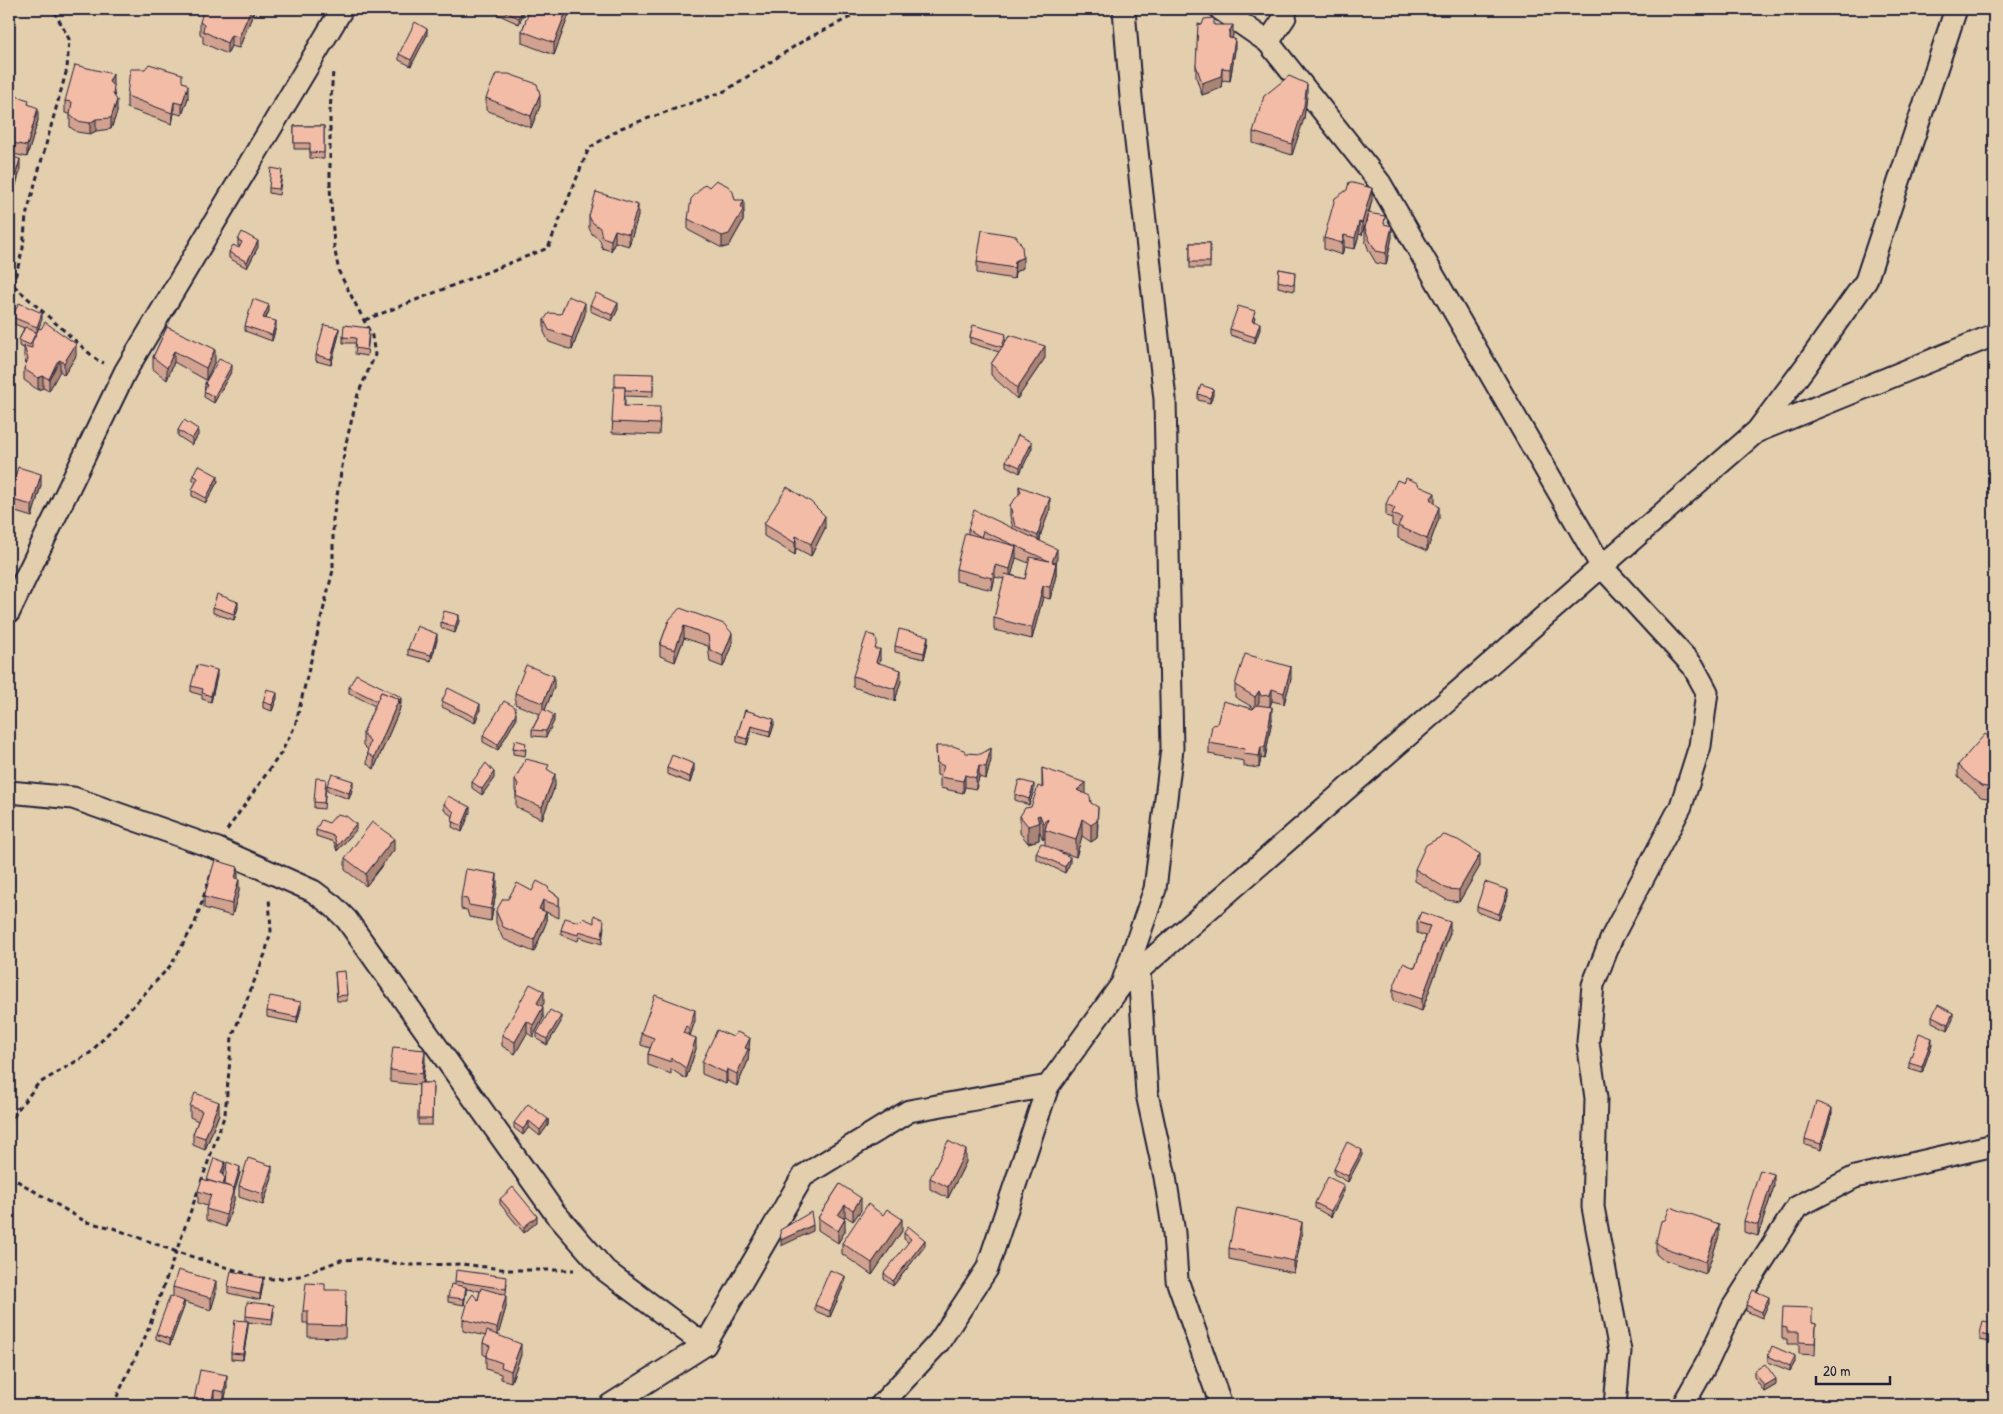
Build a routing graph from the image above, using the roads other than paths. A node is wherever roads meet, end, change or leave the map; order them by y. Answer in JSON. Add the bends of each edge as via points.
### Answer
{"nodes":[{"id":1,"x":342,"y":9,"type":"edge"},
{"id":2,"x":1124,"y":9,"type":"edge"},
{"id":3,"x":1220,"y":9,"type":"edge"},
{"id":4,"x":1286,"y":9,"type":"edge"},
{"id":5,"x":1956,"y":9,"type":"edge"},
{"id":6,"x":1268,"y":42,"type":"junction"},
{"id":7,"x":1994,"y":335,"type":"edge"},
{"id":8,"x":1757,"y":431,"type":"junction"},
{"id":9,"x":1602,"y":566,"type":"junction"},
{"id":10,"x":9,"y":612,"type":"edge"},
{"id":11,"x":9,"y":792,"type":"edge"},
{"id":12,"x":1139,"y":969,"type":"junction"},
{"id":13,"x":1122,"y":984,"type":"junction"},
{"id":14,"x":1048,"y":1086,"type":"junction"},
{"id":15,"x":1994,"y":1145,"type":"edge"},
{"id":16,"x":705,"y":1345,"type":"junction"},
{"id":17,"x":610,"y":1405,"type":"edge"},
{"id":18,"x":881,"y":1405,"type":"edge"},
{"id":19,"x":1221,"y":1405,"type":"edge"},
{"id":20,"x":1615,"y":1405,"type":"edge"},
{"id":21,"x":1683,"y":1405,"type":"edge"}],
"edges":[{"from":1,"to":10,"type":"street","via":[[126,372]]},
{"from":2,"to":13,"type":"street","via":[[1165,399],[1172,749],[1155,889]]},
{"from":3,"to":6,"type":"street"},
{"from":4,"to":6,"type":"street","via":[[1285,17]]},
{"from":5,"to":8,"type":"street","via":[[1866,281],[1806,368]]},
{"from":6,"to":9,"type":"street","via":[[1380,183]]},
{"from":7,"to":8,"type":"street"},
{"from":8,"to":9,"type":"street"},
{"from":9,"to":12,"type":"street"},
{"from":9,"to":20,"type":"street","via":[[1693,666],[1707,692],[1700,746],[1681,806],[1612,937],[1592,984],[1588,1042],[1596,1098],[1594,1207],[1620,1351]]},
{"from":11,"to":16,"type":"street","via":[[73,798],[218,849],[313,891],[333,906],[347,920],[555,1213],[606,1271]]},
{"from":12,"to":13,"type":"street"},
{"from":12,"to":19,"type":"street","via":[[1147,1094],[1166,1177],[1177,1280]]},
{"from":13,"to":14,"type":"street"},
{"from":14,"to":16,"type":"street","via":[[909,1111],[803,1176]]},
{"from":14,"to":18,"type":"street","via":[[987,1269],[939,1342]]},
{"from":15,"to":21,"type":"street","via":[[1855,1177],[1797,1208],[1734,1307]]},
{"from":16,"to":17,"type":"street"}]}
